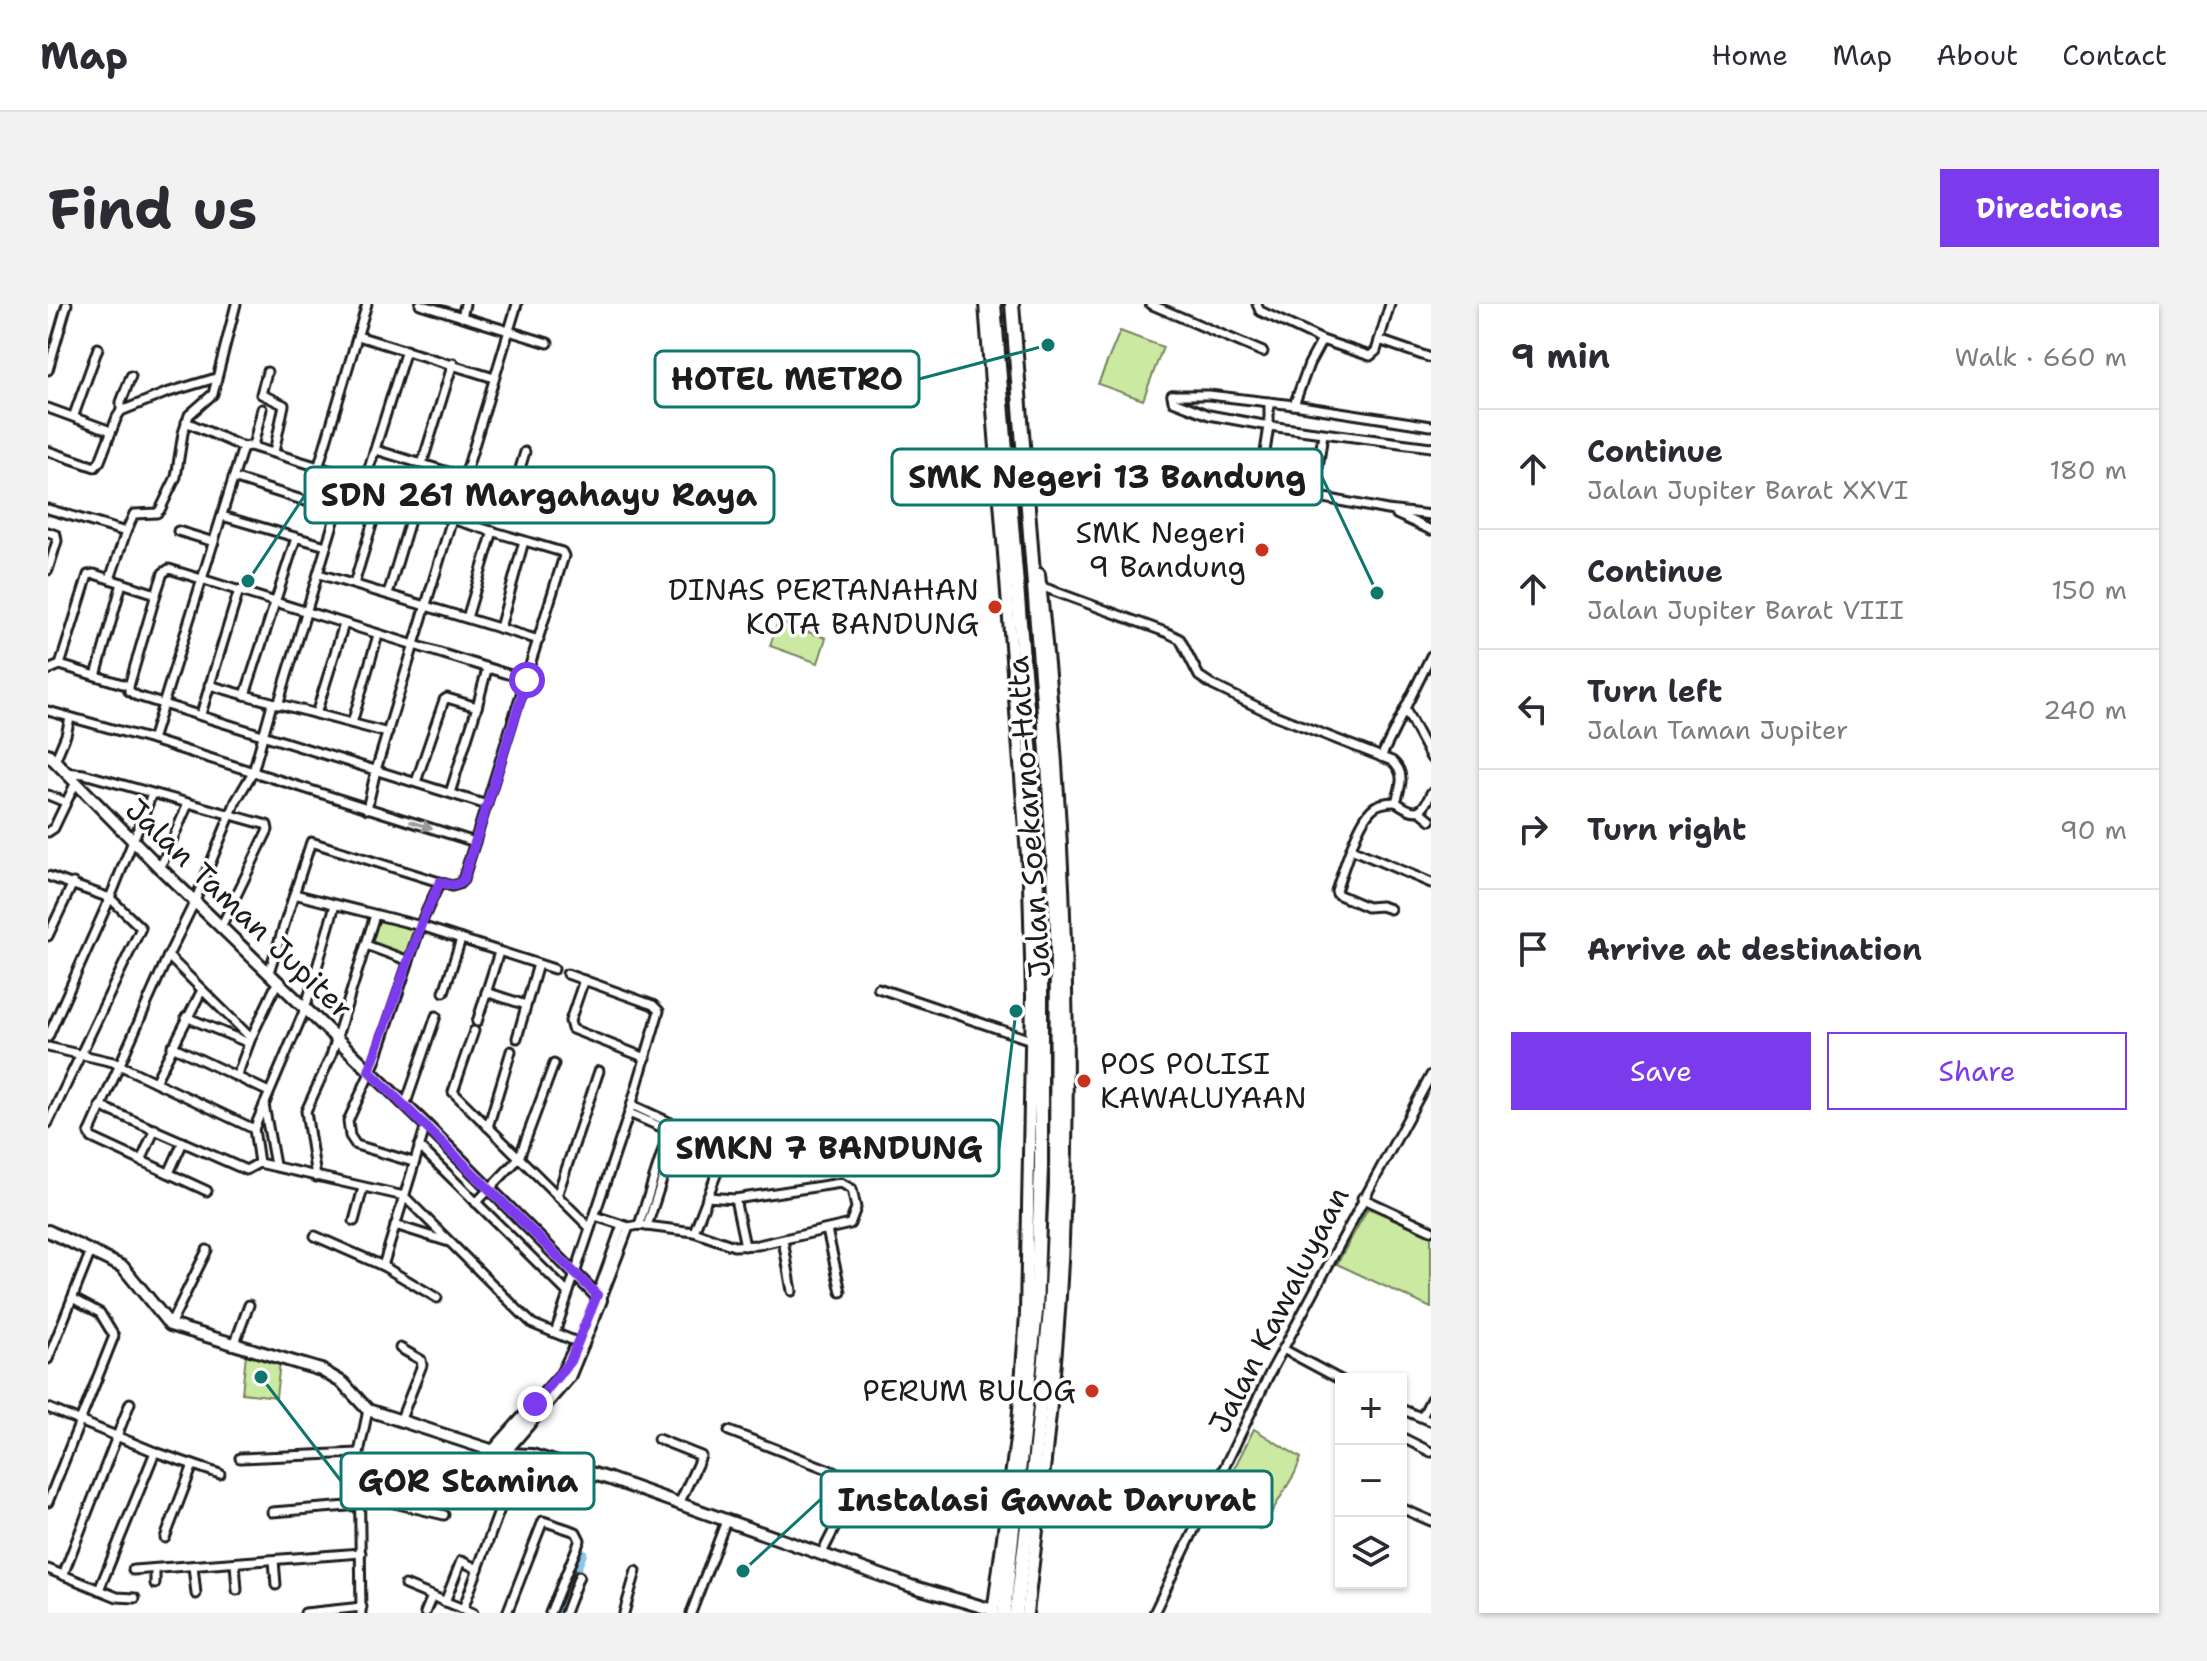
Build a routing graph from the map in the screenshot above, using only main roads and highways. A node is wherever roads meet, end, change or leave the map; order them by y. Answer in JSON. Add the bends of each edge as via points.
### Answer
{"nodes":[{"id":1,"x":985,"y":304,"type":"edge"},
{"id":2,"x":994,"y":304,"type":"edge"},
{"id":3,"x":1014,"y":304,"type":"edge"},
{"id":4,"x":1025,"y":438,"type":"junction"},
{"id":5,"x":1013,"y":528,"type":"junction"},
{"id":6,"x":1006,"y":557,"type":"junction"},
{"id":7,"x":52,"y":757,"type":"edge"},
{"id":8,"x":1055,"y":773,"type":"junction"},
{"id":9,"x":1050,"y":796,"type":"junction"},
{"id":10,"x":1030,"y":1138,"type":"junction"},
{"id":11,"x":1041,"y":1167,"type":"junction"},
{"id":12,"x":1065,"y":1168,"type":"junction"},
{"id":13,"x":1056,"y":1185,"type":"junction"},
{"id":14,"x":48,"y":1231,"type":"edge"},
{"id":15,"x":1050,"y":1311,"type":"junction"},
{"id":16,"x":1036,"y":1312,"type":"junction"},
{"id":17,"x":1046,"y":1333,"type":"junction"},
{"id":18,"x":503,"y":1454,"type":"junction"},
{"id":19,"x":997,"y":1612,"type":"edge"},
{"id":20,"x":1016,"y":1613,"type":"edge"},
{"id":21,"x":1027,"y":1613,"type":"edge"}],
"edges":[{"from":1,"to":6,"type":"main road","name":"Jalan Soekarno-Hatta"},
{"from":2,"to":5,"type":"highway","name":"Jalan Soekarno-Hatta"},
{"from":3,"to":4,"type":"highway","name":"Jalan Soekarno-Hatta"},
{"from":4,"to":8,"type":"main road","name":"Jalan Soekarno-Hatta"},
{"from":4,"to":9,"type":"highway","name":"Jalan Soekarno-Hatta"},
{"from":5,"to":6,"type":"highway"},
{"from":5,"to":11,"type":"highway","name":"Jalan Soekarno-Hatta","via":[[1041,932]]},
{"from":6,"to":10,"type":"main road","name":"Jalan Soekarno-Hatta","via":[[1029,882]]},
{"from":7,"to":18,"type":"main road","name":"Jalan Taman Jupiter","via":[[599,1298],[566,1376]]},
{"from":8,"to":9,"type":"highway"},
{"from":8,"to":12,"type":"main road","name":"Jalan Soekarno-Hatta","via":[[1066,941]]},
{"from":9,"to":13,"type":"highway","name":"Jalan Soekarno-Hatta","via":[[1057,929]]},
{"from":10,"to":11,"type":"highway"},
{"from":10,"to":19,"type":"main road","name":"Jalan Soekarno-Hatta","via":[[1021,1388]]},
{"from":11,"to":16,"type":"highway","name":"Jalan Soekarno-Hatta"},
{"from":12,"to":13,"type":"highway"},
{"from":12,"to":17,"type":"main road","name":"Jalan Soekarno-Hatta","via":[[1063,1242]]},
{"from":13,"to":15,"type":"highway","name":"Jalan Soekarno-Hatta"},
{"from":14,"to":18,"type":"main road","via":[[123,1267],[170,1325],[321,1370],[343,1383],[368,1410]]},
{"from":15,"to":16,"type":"highway"},
{"from":15,"to":17,"type":"highway","name":"Jalan Soekarno-Hatta"},
{"from":16,"to":17,"type":"highway","name":"Jalan Soekarno-Hatta"},
{"from":17,"to":19,"type":"highway","name":"Jalan Soekarno-Hatta"},
{"from":17,"to":20,"type":"highway","name":"Jalan Soekarno-Hatta"},
{"from":17,"to":21,"type":"main road","name":"Jalan Soekarno-Hatta","via":[[1046,1458]]},
{"from":18,"to":19,"type":"main road","via":[[534,1456]]}]}
